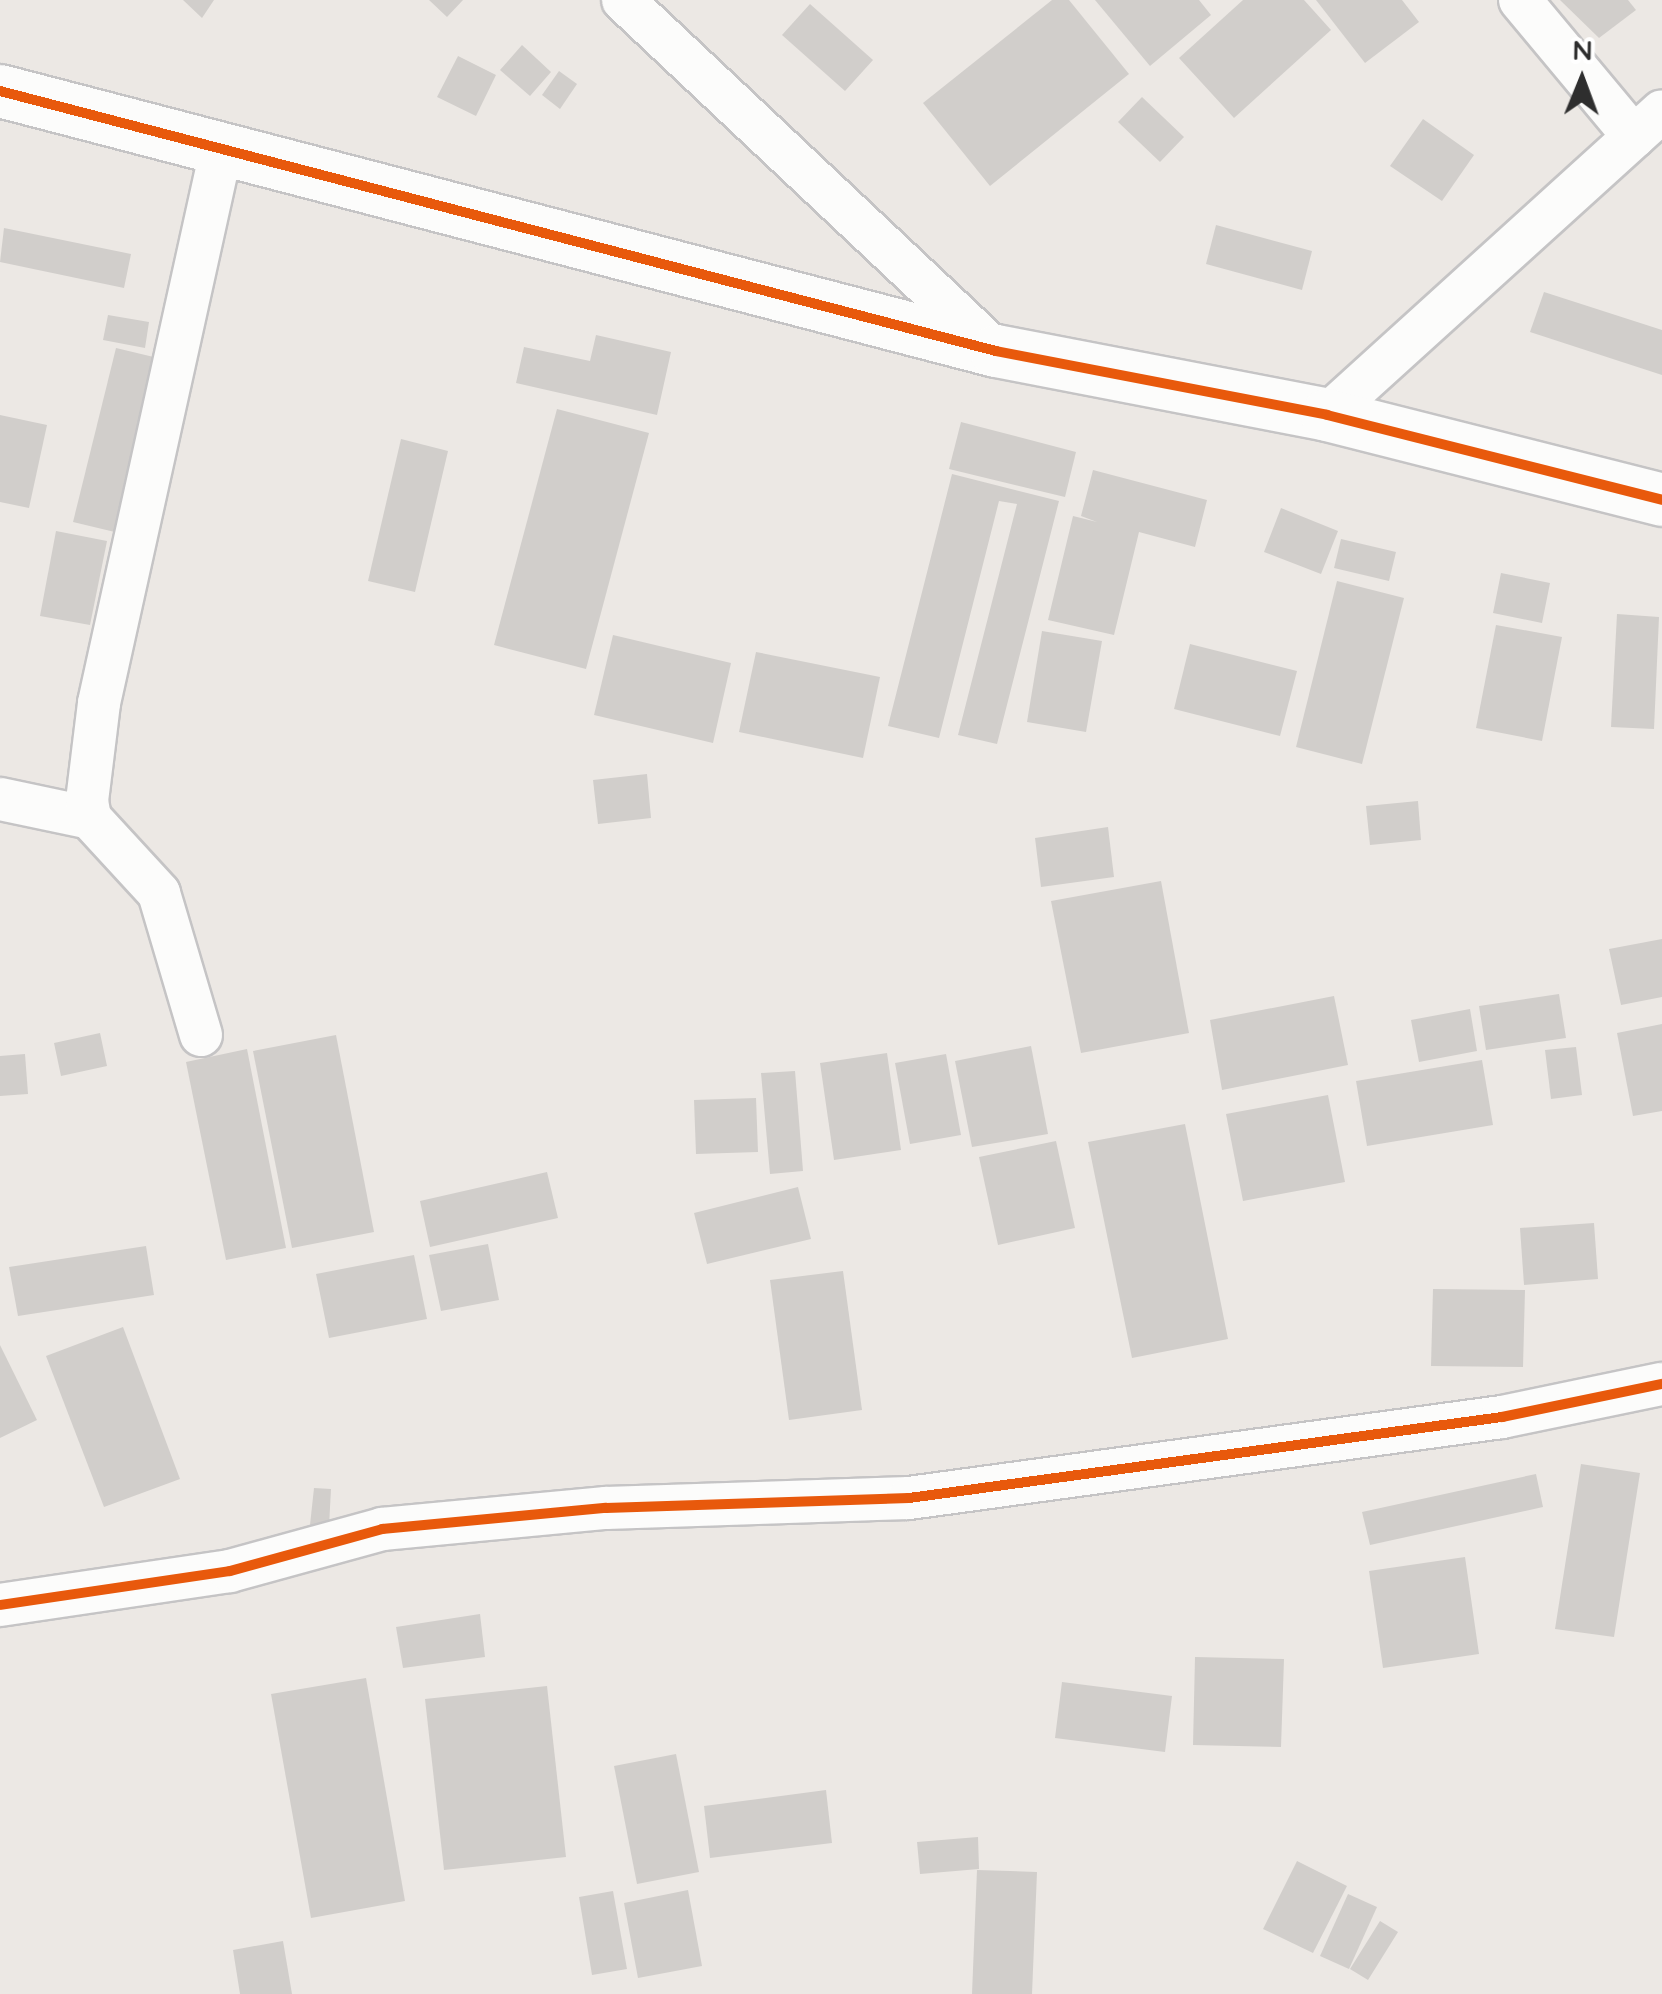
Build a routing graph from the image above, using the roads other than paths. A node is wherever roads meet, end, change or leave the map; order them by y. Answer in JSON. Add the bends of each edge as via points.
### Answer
{"nodes":[{"id":1,"x":623,"y":0,"type":"edge"},
{"id":2,"x":1520,"y":0,"type":"edge"},
{"id":3,"x":0,"y":91,"type":"edge"},
{"id":4,"x":1648,"y":124,"type":"edge"},
{"id":5,"x":221,"y":151,"type":"junction"},
{"id":6,"x":996,"y":351,"type":"junction"},
{"id":7,"x":1327,"y":416,"type":"junction"},
{"id":8,"x":1662,"y":500,"type":"edge"},
{"id":9,"x":0,"y":799,"type":"edge"},
{"id":10,"x":90,"y":818,"type":"junction"},
{"id":11,"x":200,"y":1035,"type":"dead end"},
{"id":12,"x":1662,"y":1384,"type":"edge"},
{"id":13,"x":0,"y":1604,"type":"edge"}],
"edges":[{"from":1,"to":6,"type":"street"},
{"from":2,"to":4,"type":"street"},
{"from":3,"to":5,"type":"street"},
{"from":4,"to":7,"type":"street"},
{"from":5,"to":6,"type":"street"},
{"from":5,"to":10,"type":"street","via":[[99,703]]},
{"from":6,"to":7,"type":"street"},
{"from":7,"to":8,"type":"street"},
{"from":9,"to":10,"type":"street"},
{"from":10,"to":11,"type":"street","via":[[159,893]]},
{"from":12,"to":13,"type":"street","via":[[1502,1417],[909,1498],[606,1508],[382,1529],[230,1571]]}]}
